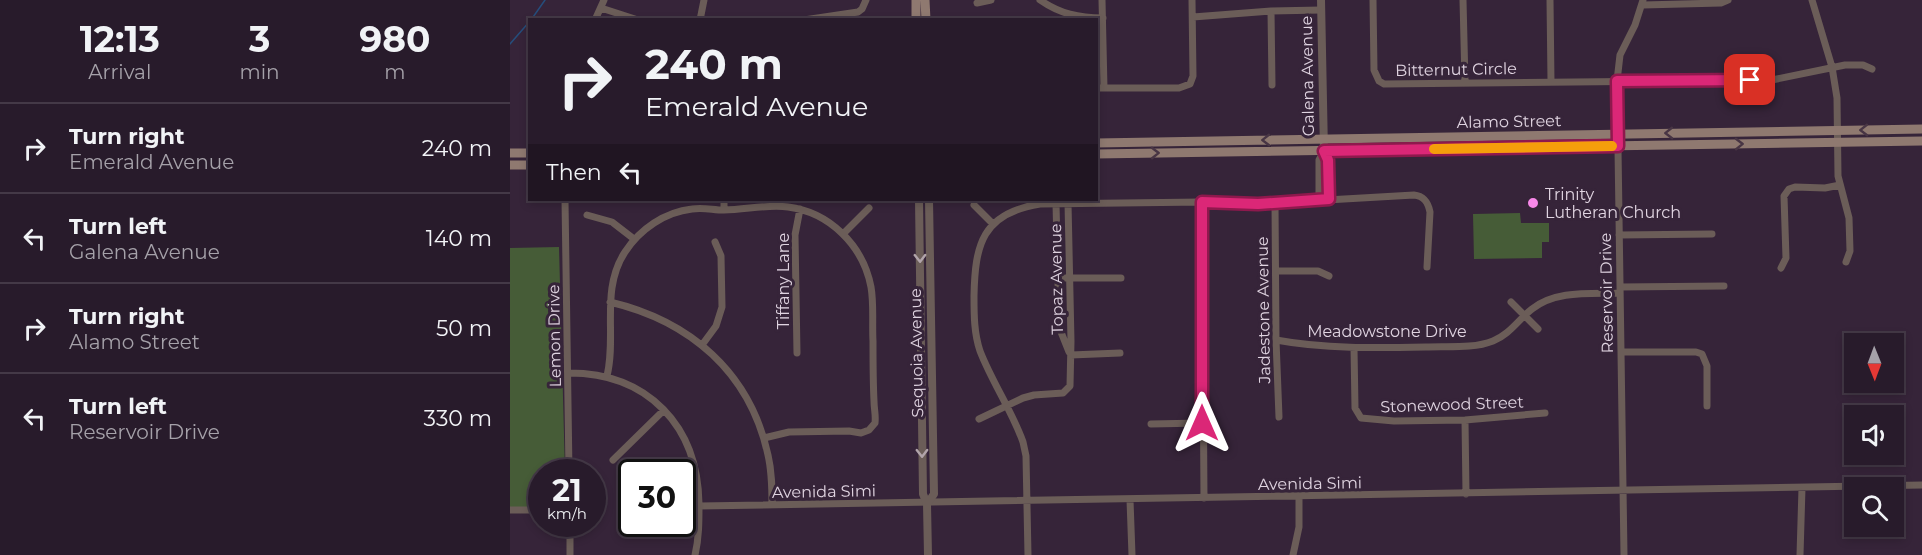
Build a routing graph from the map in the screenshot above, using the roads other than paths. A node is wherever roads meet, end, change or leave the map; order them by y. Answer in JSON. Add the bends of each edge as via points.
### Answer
{"nodes":[{"id":1,"x":604,"y":0,"type":"edge"},
{"id":2,"x":704,"y":0,"type":"edge"},
{"id":3,"x":866,"y":0,"type":"edge"},
{"id":4,"x":916,"y":0,"type":"edge"},
{"id":5,"x":926,"y":0,"type":"edge"},
{"id":6,"x":991,"y":0,"type":"edge"},
{"id":7,"x":1040,"y":0,"type":"edge"},
{"id":8,"x":1102,"y":0,"type":"edge"},
{"id":9,"x":1192,"y":0,"type":"edge"},
{"id":10,"x":1321,"y":0,"type":"edge"},
{"id":11,"x":1374,"y":0,"type":"edge"},
{"id":12,"x":1463,"y":0,"type":"edge"},
{"id":13,"x":1550,"y":0,"type":"edge"},
{"id":14,"x":1728,"y":0,"type":"edge"},
{"id":15,"x":1812,"y":0,"type":"edge"},
{"id":16,"x":1643,"y":2,"type":"edge"},
{"id":17,"x":976,"y":3,"type":"dead end"},
{"id":18,"x":601,"y":8,"type":"junction"},
{"id":19,"x":1321,"y":10,"type":"junction"},
{"id":20,"x":1271,"y":11,"type":"junction"},
{"id":21,"x":1193,"y":17,"type":"junction"},
{"id":22,"x":596,"y":18,"type":"edge"},
{"id":23,"x":632,"y":18,"type":"edge"},
{"id":24,"x":700,"y":18,"type":"edge"},
{"id":25,"x":830,"y":18,"type":"edge"},
{"id":26,"x":916,"y":18,"type":"edge"},
{"id":27,"x":926,"y":18,"type":"edge"},
{"id":28,"x":1103,"y":18,"type":"junction"},
{"id":29,"x":1832,"y":67,"type":"junction"},
{"id":30,"x":1872,"y":69,"type":"dead end"},
{"id":31,"x":1551,"y":81,"type":"junction"},
{"id":32,"x":1617,"y":81,"type":"junction"},
{"id":33,"x":1465,"y":82,"type":"junction"},
{"id":34,"x":1272,"y":85,"type":"dead end"},
{"id":35,"x":1100,"y":88,"type":"edge"},
{"id":36,"x":1922,"y":129,"type":"edge"},
{"id":37,"x":1838,"y":131,"type":"junction"},
{"id":38,"x":1618,"y":134,"type":"junction"},
{"id":39,"x":1324,"y":139,"type":"junction"},
{"id":40,"x":1922,"y":141,"type":"edge"},
{"id":41,"x":1837,"y":142,"type":"junction"},
{"id":42,"x":1098,"y":143,"type":"edge"},
{"id":43,"x":1618,"y":146,"type":"junction"},
{"id":44,"x":1324,"y":151,"type":"junction"},
{"id":45,"x":510,"y":153,"type":"edge"},
{"id":46,"x":528,"y":153,"type":"edge"},
{"id":47,"x":1098,"y":154,"type":"edge"},
{"id":48,"x":510,"y":165,"type":"edge"},
{"id":49,"x":528,"y":165,"type":"edge"},
{"id":50,"x":1840,"y":185,"type":"junction"},
{"id":51,"x":1329,"y":199,"type":"junction"},
{"id":52,"x":1319,"y":200,"type":"junction"},
{"id":53,"x":565,"y":201,"type":"edge"},
{"id":54,"x":724,"y":201,"type":"edge"},
{"id":55,"x":919,"y":201,"type":"edge"},
{"id":56,"x":929,"y":201,"type":"edge"},
{"id":57,"x":1202,"y":202,"type":"junction"},
{"id":58,"x":1275,"y":202,"type":"junction"},
{"id":59,"x":1068,"y":203,"type":"junction"},
{"id":60,"x":1056,"y":204,"type":"junction"},
{"id":61,"x":974,"y":205,"type":"dead end"},
{"id":62,"x":869,"y":208,"type":"dead end"},
{"id":63,"x":800,"y":209,"type":"junction"},
{"id":64,"x":724,"y":210,"type":"junction"},
{"id":65,"x":587,"y":215,"type":"dead end"},
{"id":66,"x":993,"y":224,"type":"junction"},
{"id":67,"x":843,"y":234,"type":"junction"},
{"id":68,"x":1712,"y":234,"type":"dead end"},
{"id":69,"x":1619,"y":235,"type":"junction"},
{"id":70,"x":634,"y":239,"type":"junction"},
{"id":71,"x":716,"y":243,"type":"dead end"},
{"id":72,"x":1846,"y":262,"type":"dead end"},
{"id":73,"x":1427,"y":267,"type":"dead end"},
{"id":74,"x":1781,"y":268,"type":"dead end"},
{"id":75,"x":1276,"y":271,"type":"junction"},
{"id":76,"x":1329,"y":276,"type":"dead end"},
{"id":77,"x":1058,"y":278,"type":"junction"},
{"id":78,"x":1069,"y":278,"type":"junction"},
{"id":79,"x":1121,"y":278,"type":"dead end"},
{"id":80,"x":1724,"y":286,"type":"dead end"},
{"id":81,"x":1620,"y":290,"type":"junction"},
{"id":82,"x":610,"y":302,"type":"junction"},
{"id":83,"x":1511,"y":302,"type":"dead end"},
{"id":84,"x":1525,"y":315,"type":"junction"},
{"id":85,"x":1538,"y":329,"type":"dead end"},
{"id":86,"x":1276,"y":340,"type":"junction"},
{"id":87,"x":702,"y":345,"type":"junction"},
{"id":88,"x":1354,"y":348,"type":"junction"},
{"id":89,"x":1621,"y":352,"type":"junction"},
{"id":90,"x":797,"y":353,"type":"dead end"},
{"id":91,"x":1120,"y":353,"type":"dead end"},
{"id":92,"x":1071,"y":355,"type":"junction"},
{"id":93,"x":569,"y":373,"type":"junction"},
{"id":94,"x":607,"y":376,"type":"junction"},
{"id":95,"x":1007,"y":405,"type":"junction"},
{"id":96,"x":1707,"y":406,"type":"dead end"},
{"id":97,"x":664,"y":410,"type":"junction"},
{"id":98,"x":1545,"y":414,"type":"dead end"},
{"id":99,"x":1279,"y":417,"type":"dead end"},
{"id":100,"x":979,"y":419,"type":"dead end"},
{"id":101,"x":1465,"y":420,"type":"junction"},
{"id":102,"x":1202,"y":423,"type":"junction"},
{"id":103,"x":1152,"y":424,"type":"dead end"},
{"id":104,"x":764,"y":438,"type":"junction"},
{"id":105,"x":569,"y":459,"type":"edge"},
{"id":106,"x":613,"y":460,"type":"dead end"},
{"id":107,"x":1922,"y":485,"type":"edge"},
{"id":108,"x":1802,"y":488,"type":"junction"},
{"id":109,"x":1623,"y":491,"type":"junction"},
{"id":110,"x":1466,"y":494,"type":"junction"},
{"id":111,"x":1299,"y":497,"type":"junction"},
{"id":112,"x":1204,"y":498,"type":"junction"},
{"id":113,"x":1130,"y":500,"type":"junction"},
{"id":114,"x":1027,"y":501,"type":"junction"},
{"id":115,"x":927,"y":504,"type":"junction"},
{"id":116,"x":772,"y":505,"type":"junction"},
{"id":117,"x":699,"y":507,"type":"junction"},
{"id":118,"x":510,"y":510,"type":"edge"},
{"id":119,"x":528,"y":510,"type":"edge"},
{"id":120,"x":570,"y":537,"type":"edge"},
{"id":121,"x":570,"y":555,"type":"edge"},
{"id":122,"x":695,"y":555,"type":"edge"},
{"id":123,"x":928,"y":555,"type":"edge"},
{"id":124,"x":1028,"y":555,"type":"edge"},
{"id":125,"x":1132,"y":555,"type":"edge"},
{"id":126,"x":1293,"y":555,"type":"edge"},
{"id":127,"x":1624,"y":555,"type":"edge"},
{"id":128,"x":1800,"y":555,"type":"edge"}],
"edges":[{"from":1,"to":18,"type":"street"},
{"from":2,"to":24,"type":"street"},
{"from":3,"to":25,"type":"street","via":[[858,12]]},
{"from":4,"to":26,"type":"main road"},
{"from":5,"to":27,"type":"main road"},
{"from":6,"to":17,"type":"street"},
{"from":7,"to":28,"type":"street","via":[[1074,16]]},
{"from":8,"to":28,"type":"street"},
{"from":9,"to":21,"type":"street"},
{"from":10,"to":19,"type":"street","name":"Galena Avenue"},
{"from":11,"to":33,"type":"street","name":"Bitternut Circle","via":[[1374,70],[1378,81]]},
{"from":12,"to":33,"type":"street"},
{"from":13,"to":31,"type":"street"},
{"from":14,"to":16,"type":"street"},
{"from":15,"to":29,"type":"street"},
{"from":16,"to":32,"type":"street","name":"Reservoir Drive","via":[[1620,55]]},
{"from":18,"to":22,"type":"street"},
{"from":18,"to":23,"type":"street"},
{"from":19,"to":20,"type":"street"},
{"from":19,"to":39,"type":"street","name":"Galena Avenue"},
{"from":20,"to":21,"type":"street"},
{"from":20,"to":34,"type":"street"},
{"from":21,"to":35,"type":"street","via":[[1190,84],[1179,88]]},
{"from":28,"to":35,"type":"street"},
{"from":29,"to":30,"type":"street","name":"Bitternut Circle","via":[[1855,64]]},
{"from":29,"to":32,"type":"street","name":"Bitternut Circle","via":[[1772,80]]},
{"from":29,"to":37,"type":"street"},
{"from":31,"to":32,"type":"street","name":"Bitternut Circle"},
{"from":31,"to":33,"type":"street","name":"Bitternut Circle"},
{"from":32,"to":38,"type":"street","name":"Reservoir Drive"},
{"from":36,"to":37,"type":"main road","name":"Alamo Street","one_way":true},
{"from":37,"to":38,"type":"main road","name":"Alamo Street","one_way":true},
{"from":37,"to":41,"type":"street"},
{"from":38,"to":39,"type":"main road","name":"Alamo Street"},
{"from":38,"to":43,"type":"street","name":"Reservoir Drive"},
{"from":39,"to":42,"type":"main road","name":"Alamo Street","one_way":true},
{"from":39,"to":44,"type":"street","name":"Galena Avenue"},
{"from":40,"to":41,"type":"main road","name":"Alamo Street"},
{"from":43,"to":41,"type":"main road","name":"Alamo Street","one_way":true},
{"from":41,"to":50,"type":"street"},
{"from":43,"to":44,"type":"main road","name":"Alamo Street"},
{"from":43,"to":69,"type":"street","name":"Reservoir Drive"},
{"from":47,"to":44,"type":"main road","name":"Alamo Street","one_way":true},
{"from":44,"to":51,"type":"street","name":"Galena Avenue","via":[[1328,160]]},
{"from":44,"to":52,"type":"street","name":"Galena Avenue","via":[[1319,160]]},
{"from":45,"to":46,"type":"main road"},
{"from":48,"to":49,"type":"main road"},
{"from":50,"to":72,"type":"street","via":[[1849,218],[1850,251]]},
{"from":50,"to":74,"type":"street","via":[[1795,187],[1784,196],[1786,258]]},
{"from":51,"to":52,"type":"street"},
{"from":51,"to":73,"type":"street","via":[[1423,197],[1430,212]]},
{"from":52,"to":58,"type":"street"},
{"from":53,"to":93,"type":"street","name":"Lemon Drive"},
{"from":54,"to":64,"type":"street"},
{"from":55,"to":115,"type":"street","name":"Sequoia Avenue","one_way":true,"via":[[923,494]]},
{"from":56,"to":115,"type":"street","name":"Sequoia Avenue","via":[[934,494]]},
{"from":57,"to":58,"type":"street"},
{"from":57,"to":59,"type":"street"},
{"from":57,"to":102,"type":"street"},
{"from":58,"to":75,"type":"street","name":"Jadestone Avenue"},
{"from":59,"to":60,"type":"street"},
{"from":59,"to":78,"type":"street","name":"Topaz Avenue"},
{"from":60,"to":66,"type":"street","via":[[1025,207]]},
{"from":60,"to":77,"type":"street","name":"Topaz Avenue"},
{"from":61,"to":66,"type":"street"},
{"from":62,"to":67,"type":"street"},
{"from":63,"to":64,"type":"street","via":[[778,206]]},
{"from":63,"to":67,"type":"street","via":[[824,219]]},
{"from":63,"to":90,"type":"street","name":"Tiffany Lane","via":[[795,235]]},
{"from":64,"to":70,"type":"street","via":[[694,208],[674,213]]},
{"from":65,"to":70,"type":"street","via":[[612,222]]},
{"from":66,"to":95,"type":"street","via":[[976,260],[974,324],[981,353]]},
{"from":67,"to":104,"type":"street","via":[[861,257],[871,288],[875,423],[861,433],[789,432]]},
{"from":68,"to":69,"type":"street"},
{"from":69,"to":81,"type":"street","name":"Reservoir Drive"},
{"from":70,"to":82,"type":"street","via":[[617,268]]},
{"from":71,"to":87,"type":"street","via":[[721,256],[722,307],[716,326]]},
{"from":75,"to":76,"type":"street","via":[[1318,271]]},
{"from":75,"to":86,"type":"street","name":"Jadestone Avenue"},
{"from":77,"to":78,"type":"street"},
{"from":77,"to":92,"type":"street","name":"Topaz Avenue","via":[[1060,332]]},
{"from":78,"to":79,"type":"street"},
{"from":78,"to":92,"type":"street","name":"Topaz Avenue"},
{"from":80,"to":81,"type":"street","name":"Meadowstone Drive"},
{"from":81,"to":84,"type":"street","name":"Meadowstone Drive","via":[[1560,296]]},
{"from":81,"to":89,"type":"street","name":"Reservoir Drive"},
{"from":82,"to":87,"type":"street","via":[[658,317]]},
{"from":82,"to":94,"type":"street"},
{"from":83,"to":84,"type":"street"},
{"from":84,"to":85,"type":"street"},
{"from":84,"to":88,"type":"street","name":"Meadowstone Drive","via":[[1505,335],[1480,345]]},
{"from":86,"to":88,"type":"street","name":"Meadowstone Drive"},
{"from":86,"to":99,"type":"street","name":"Jadestone Avenue"},
{"from":87,"to":104,"type":"street","via":[[739,386]]},
{"from":88,"to":101,"type":"street","name":"Stonewood Street","via":[[1355,408],[1361,418]]},
{"from":89,"to":96,"type":"street","via":[[1702,354],[1707,366]]},
{"from":89,"to":109,"type":"street","name":"Reservoir Drive"},
{"from":91,"to":92,"type":"street"},
{"from":92,"to":95,"type":"street","name":"Topaz Avenue","via":[[1067,390],[1034,395]]},
{"from":93,"to":94,"type":"street"},
{"from":93,"to":105,"type":"street","name":"Lemon Drive"},
{"from":94,"to":97,"type":"street","via":[[638,389]]},
{"from":95,"to":100,"type":"street","name":"Topaz Avenue"},
{"from":95,"to":114,"type":"street","via":[[1026,456]]},
{"from":97,"to":106,"type":"street"},
{"from":97,"to":117,"type":"street","via":[[691,453],[698,477]]},
{"from":98,"to":101,"type":"street","name":"Stonewood Street"},
{"from":101,"to":110,"type":"street"},
{"from":102,"to":103,"type":"street"},
{"from":102,"to":112,"type":"street"},
{"from":104,"to":116,"type":"street","via":[[771,471]]},
{"from":107,"to":108,"type":"street","name":"Avenida Simi"},
{"from":108,"to":109,"type":"street","name":"Avenida Simi"},
{"from":108,"to":128,"type":"street"},
{"from":109,"to":110,"type":"street","name":"Avenida Simi"},
{"from":109,"to":127,"type":"street","name":"Reservoir Drive"},
{"from":110,"to":111,"type":"street","name":"Avenida Simi"},
{"from":111,"to":112,"type":"street","name":"Avenida Simi"},
{"from":111,"to":126,"type":"street","via":[[1299,527]]},
{"from":112,"to":113,"type":"street","name":"Avenida Simi"},
{"from":113,"to":114,"type":"street","name":"Avenida Simi"},
{"from":113,"to":125,"type":"street"},
{"from":114,"to":115,"type":"street","name":"Avenida Simi"},
{"from":114,"to":124,"type":"street"},
{"from":115,"to":116,"type":"street","name":"Avenida Simi"},
{"from":115,"to":123,"type":"street","name":"Sequoia Avenue"},
{"from":116,"to":117,"type":"street","name":"Avenida Simi"},
{"from":117,"to":122,"type":"street"},
{"from":118,"to":119,"type":"street"},
{"from":120,"to":121,"type":"street"}]}
